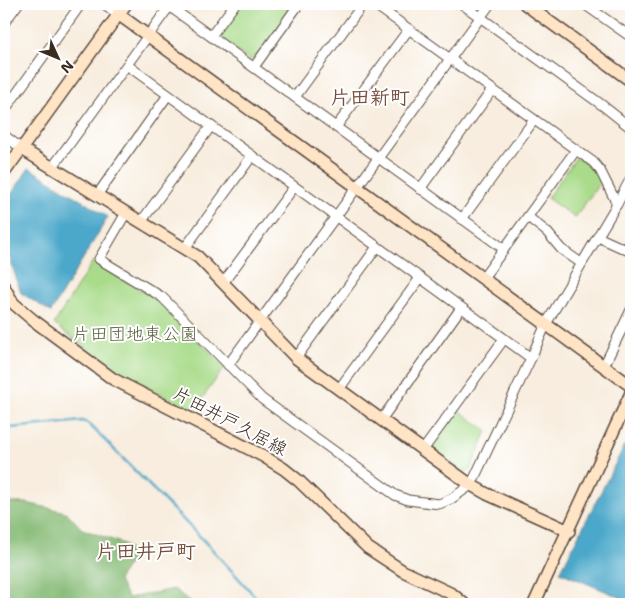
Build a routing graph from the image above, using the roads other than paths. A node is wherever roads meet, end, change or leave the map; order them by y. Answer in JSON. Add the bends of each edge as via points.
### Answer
{"nodes":[{"id":1,"x":18,"y":4,"type":"edge"},
{"id":2,"x":82,"y":4,"type":"edge"},
{"id":3,"x":104,"y":4,"type":"edge"},
{"id":4,"x":126,"y":4,"type":"edge"},
{"id":5,"x":234,"y":4,"type":"edge"},
{"id":6,"x":300,"y":4,"type":"edge"},
{"id":7,"x":363,"y":4,"type":"edge"},
{"id":8,"x":374,"y":4,"type":"edge"},
{"id":9,"x":462,"y":4,"type":"edge"},
{"id":10,"x":490,"y":4,"type":"edge"},
{"id":11,"x":525,"y":4,"type":"edge"},
{"id":12,"x":584,"y":4,"type":"edge"},
{"id":13,"x":170,"y":5,"type":"edge"},
{"id":14,"x":118,"y":14,"type":"junction"},
{"id":15,"x":481,"y":17,"type":"junction"},
{"id":16,"x":4,"y":23,"type":"edge"},
{"id":17,"x":409,"y":29,"type":"junction"},
{"id":18,"x":148,"y":35,"type":"junction"},
{"id":19,"x":211,"y":36,"type":"junction"},
{"id":20,"x":631,"y":37,"type":"edge"},
{"id":21,"x":450,"y":59,"type":"junction"},
{"id":22,"x":127,"y":65,"type":"junction"},
{"id":23,"x":254,"y":67,"type":"junction"},
{"id":24,"x":631,"y":81,"type":"edge"},
{"id":25,"x":492,"y":90,"type":"junction"},
{"id":26,"x":168,"y":95,"type":"junction"},
{"id":27,"x":295,"y":97,"type":"junction"},
{"id":28,"x":4,"y":111,"type":"edge"},
{"id":29,"x":534,"y":120,"type":"junction"},
{"id":30,"x":211,"y":126,"type":"junction"},
{"id":31,"x":336,"y":127,"type":"junction"},
{"id":32,"x":631,"y":128,"type":"edge"},
{"id":33,"x":4,"y":135,"type":"edge"},
{"id":34,"x":22,"y":149,"type":"junction"},
{"id":35,"x":576,"y":150,"type":"junction"},
{"id":36,"x":252,"y":156,"type":"junction"},
{"id":37,"x":378,"y":158,"type":"junction"},
{"id":38,"x":52,"y":168,"type":"junction"},
{"id":39,"x":4,"y":173,"type":"edge"},
{"id":40,"x":631,"y":178,"type":"edge"},
{"id":41,"x":294,"y":187,"type":"junction"},
{"id":42,"x":357,"y":187,"type":"junction"},
{"id":43,"x":420,"y":188,"type":"junction"},
{"id":44,"x":96,"y":195,"type":"junction"},
{"id":45,"x":617,"y":204,"type":"junction"},
{"id":46,"x":126,"y":213,"type":"junction"},
{"id":47,"x":336,"y":217,"type":"junction"},
{"id":48,"x":528,"y":217,"type":"junction"},
{"id":49,"x":462,"y":219,"type":"junction"},
{"id":50,"x":141,"y":222,"type":"junction"},
{"id":51,"x":598,"y":237,"type":"junction"},
{"id":52,"x":377,"y":247,"type":"junction"},
{"id":53,"x":185,"y":248,"type":"junction"},
{"id":54,"x":504,"y":249,"type":"junction"},
{"id":55,"x":631,"y":252,"type":"edge"},
{"id":56,"x":582,"y":263,"type":"junction"},
{"id":57,"x":420,"y":278,"type":"junction"},
{"id":58,"x":483,"y":278,"type":"junction"},
{"id":59,"x":223,"y":283,"type":"junction"},
{"id":60,"x":4,"y":286,"type":"edge"},
{"id":61,"x":461,"y":308,"type":"junction"},
{"id":62,"x":631,"y":310,"type":"edge"},
{"id":63,"x":260,"y":321,"type":"junction"},
{"id":64,"x":546,"y":324,"type":"junction"},
{"id":65,"x":504,"y":339,"type":"junction"},
{"id":66,"x":296,"y":358,"type":"junction"},
{"id":67,"x":531,"y":358,"type":"junction"},
{"id":68,"x":228,"y":364,"type":"junction"},
{"id":69,"x":604,"y":366,"type":"junction"},
{"id":70,"x":631,"y":386,"type":"edge"},
{"id":71,"x":339,"y":389,"type":"junction"},
{"id":72,"x":631,"y":393,"type":"edge"},
{"id":73,"x":381,"y":420,"type":"junction"},
{"id":74,"x":423,"y":450,"type":"junction"},
{"id":75,"x":471,"y":485,"type":"junction"},
{"id":76,"x":569,"y":531,"type":"junction"},
{"id":77,"x":464,"y":604,"type":"edge"},
{"id":78,"x":534,"y":604,"type":"edge"}],
"edges":[{"from":1,"to":16,"type":"street"},
{"from":2,"to":28,"type":"street"},
{"from":3,"to":14,"type":"street"},
{"from":4,"to":14,"type":"street"},
{"from":5,"to":19,"type":"street"},
{"from":6,"to":23,"type":"street"},
{"from":7,"to":27,"type":"street"},
{"from":8,"to":17,"type":"street"},
{"from":9,"to":15,"type":"street"},
{"from":10,"to":15,"type":"street"},
{"from":11,"to":24,"type":"street"},
{"from":12,"to":20,"type":"street"},
{"from":13,"to":18,"type":"street"},
{"from":13,"to":19,"type":"street"},
{"from":14,"to":18,"type":"street"},
{"from":14,"to":34,"type":"street"},
{"from":15,"to":21,"type":"street"},
{"from":15,"to":32,"type":"street"},
{"from":17,"to":21,"type":"street"},
{"from":17,"to":31,"type":"street"},
{"from":18,"to":22,"type":"street"},
{"from":18,"to":42,"type":"street"},
{"from":19,"to":23,"type":"street"},
{"from":21,"to":25,"type":"street"},
{"from":21,"to":37,"type":"street"},
{"from":22,"to":26,"type":"street"},
{"from":22,"to":38,"type":"street"},
{"from":23,"to":27,"type":"street"},
{"from":25,"to":29,"type":"street"},
{"from":25,"to":43,"type":"street"},
{"from":26,"to":30,"type":"street"},
{"from":26,"to":44,"type":"street"},
{"from":27,"to":31,"type":"street"},
{"from":29,"to":35,"type":"street"},
{"from":29,"to":49,"type":"street"},
{"from":30,"to":36,"type":"street"},
{"from":30,"to":50,"type":"street"},
{"from":31,"to":37,"type":"street"},
{"from":33,"to":34,"type":"street"},
{"from":34,"to":38,"type":"street"},
{"from":34,"to":39,"type":"street"},
{"from":35,"to":45,"type":"street","via":[[600,170]]},
{"from":35,"to":48,"type":"street"},
{"from":36,"to":41,"type":"street"},
{"from":36,"to":53,"type":"street"},
{"from":37,"to":42,"type":"street"},
{"from":37,"to":43,"type":"street"},
{"from":38,"to":44,"type":"street"},
{"from":40,"to":45,"type":"street"},
{"from":41,"to":47,"type":"street"},
{"from":41,"to":59,"type":"street"},
{"from":42,"to":47,"type":"street"},
{"from":42,"to":58,"type":"street"},
{"from":43,"to":49,"type":"street"},
{"from":44,"to":46,"type":"street"},
{"from":45,"to":51,"type":"street"},
{"from":46,"to":50,"type":"street"},
{"from":46,"to":68,"type":"street","via":[[99,259],[162,297]]},
{"from":47,"to":52,"type":"street"},
{"from":47,"to":63,"type":"street"},
{"from":48,"to":54,"type":"street"},
{"from":48,"to":56,"type":"street","via":[[561,249]]},
{"from":49,"to":54,"type":"street"},
{"from":50,"to":53,"type":"street"},
{"from":51,"to":55,"type":"street"},
{"from":51,"to":56,"type":"street"},
{"from":52,"to":57,"type":"street"},
{"from":52,"to":66,"type":"street"},
{"from":53,"to":59,"type":"street"},
{"from":54,"to":58,"type":"street"},
{"from":56,"to":64,"type":"street"},
{"from":57,"to":61,"type":"street"},
{"from":57,"to":71,"type":"street"},
{"from":58,"to":64,"type":"street"},
{"from":59,"to":63,"type":"street"},
{"from":60,"to":77,"type":"street","name":"片田井戸久居線","via":[[13,303],[113,379],[284,468],[368,548],[404,572],[452,594]]},
{"from":61,"to":65,"type":"street"},
{"from":61,"to":73,"type":"street"},
{"from":62,"to":69,"type":"street"},
{"from":63,"to":66,"type":"street"},
{"from":63,"to":68,"type":"street"},
{"from":64,"to":67,"type":"street"},
{"from":64,"to":69,"type":"street"},
{"from":65,"to":67,"type":"street"},
{"from":65,"to":74,"type":"street"},
{"from":66,"to":71,"type":"street"},
{"from":67,"to":75,"type":"street"},
{"from":68,"to":75,"type":"street","via":[[262,399],[399,498],[439,504]]},
{"from":69,"to":70,"type":"street"},
{"from":71,"to":73,"type":"street"},
{"from":72,"to":76,"type":"street"},
{"from":73,"to":74,"type":"street"},
{"from":74,"to":75,"type":"street"},
{"from":75,"to":76,"type":"street"},
{"from":76,"to":78,"type":"street"}]}
